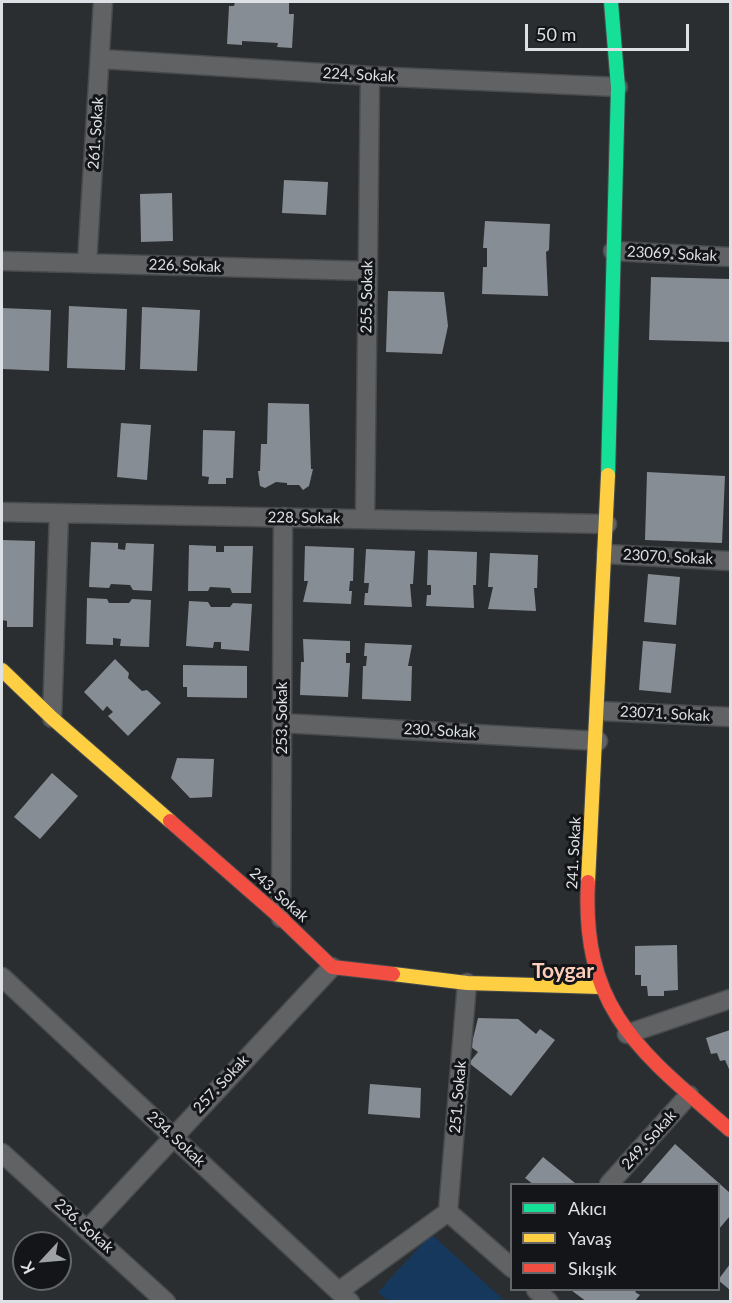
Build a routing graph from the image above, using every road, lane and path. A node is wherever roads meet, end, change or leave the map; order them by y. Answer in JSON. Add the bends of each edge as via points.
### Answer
{"nodes":[{"id":1,"x":103,"y":2,"type":"edge"},
{"id":2,"x":611,"y":2,"type":"edge"},
{"id":3,"x":627,"y":17,"type":"dead end"},
{"id":4,"x":101,"y":59,"type":"junction"},
{"id":5,"x":370,"y":76,"type":"junction"},
{"id":6,"x":618,"y":87,"type":"junction"},
{"id":7,"x":613,"y":251,"type":"junction"},
{"id":8,"x":730,"y":257,"type":"edge"},
{"id":9,"x":2,"y":261,"type":"edge"},
{"id":10,"x":87,"y":263,"type":"junction"},
{"id":11,"x":368,"y":272,"type":"junction"},
{"id":12,"x":2,"y":512,"type":"edge"},
{"id":13,"x":59,"y":513,"type":"junction"},
{"id":14,"x":283,"y":517,"type":"junction"},
{"id":15,"x":365,"y":519,"type":"junction"},
{"id":16,"x":607,"y":524,"type":"junction"},
{"id":17,"x":606,"y":554,"type":"junction"},
{"id":18,"x":730,"y":561,"type":"edge"},
{"id":19,"x":2,"y":670,"type":"edge"},
{"id":20,"x":599,"y":711,"type":"junction"},
{"id":21,"x":730,"y":717,"type":"edge"},
{"id":22,"x":52,"y":718,"type":"junction"},
{"id":23,"x":282,"y":723,"type":"junction"},
{"id":24,"x":598,"y":741,"type":"junction"},
{"id":25,"x":281,"y":918,"type":"junction"},
{"id":26,"x":332,"y":967,"type":"junction"},
{"id":27,"x":2,"y":977,"type":"edge"},
{"id":28,"x":467,"y":983,"type":"junction"},
{"id":29,"x":601,"y":987,"type":"junction"},
{"id":30,"x":730,"y":999,"type":"edge"},
{"id":31,"x":627,"y":1034,"type":"junction"},
{"id":32,"x":689,"y":1095,"type":"junction"},
{"id":33,"x":730,"y":1130,"type":"edge"},
{"id":34,"x":173,"y":1136,"type":"junction"},
{"id":35,"x":2,"y":1153,"type":"edge"},
{"id":36,"x":611,"y":1183,"type":"edge"},
{"id":37,"x":448,"y":1212,"type":"junction"},
{"id":38,"x":88,"y":1229,"type":"junction"},
{"id":39,"x":510,"y":1266,"type":"edge"},
{"id":40,"x":537,"y":1291,"type":"edge"},
{"id":41,"x":345,"y":1296,"type":"edge"},
{"id":42,"x":166,"y":1302,"type":"edge"},
{"id":43,"x":549,"y":1302,"type":"edge"}],
"edges":[{"from":1,"to":4,"type":"street","name":"261. Sokak"},
{"from":2,"to":6,"type":"main road"},
{"from":3,"to":6,"type":"main road"},
{"from":4,"to":5,"type":"street","name":"224. Sokak"},
{"from":4,"to":10,"type":"street","name":"261. Sokak"},
{"from":5,"to":6,"type":"street","name":"224. Sokak"},
{"from":5,"to":11,"type":"street","name":"255. Sokak"},
{"from":6,"to":7,"type":"main road","name":"241. Sokak"},
{"from":7,"to":8,"type":"street","name":"23069. Sokak"},
{"from":7,"to":16,"type":"main road","name":"241. Sokak"},
{"from":9,"to":10,"type":"street","name":"226. Sokak"},
{"from":10,"to":11,"type":"street","name":"226. Sokak"},
{"from":11,"to":15,"type":"street","name":"255. Sokak"},
{"from":12,"to":13,"type":"street","name":"228. Sokak"},
{"from":13,"to":14,"type":"street","name":"228. Sokak"},
{"from":13,"to":22,"type":"street"},
{"from":14,"to":15,"type":"street","name":"228. Sokak"},
{"from":14,"to":23,"type":"street","name":"253. Sokak"},
{"from":15,"to":16,"type":"street","name":"228. Sokak"},
{"from":16,"to":17,"type":"main road","name":"241. Sokak"},
{"from":17,"to":18,"type":"street","name":"23070. Sokak"},
{"from":17,"to":20,"type":"main road","name":"241. Sokak"},
{"from":19,"to":22,"type":"main road","name":"243. Sokak"},
{"from":20,"to":21,"type":"street","name":"23071. Sokak"},
{"from":20,"to":24,"type":"main road","name":"241. Sokak"},
{"from":22,"to":25,"type":"main road","name":"243. Sokak"},
{"from":23,"to":24,"type":"street","name":"230. Sokak"},
{"from":23,"to":25,"type":"street","name":"253. Sokak"},
{"from":24,"to":29,"type":"main road","name":"241. Sokak","via":[[588,887],[592,959]]},
{"from":25,"to":26,"type":"main road","name":"243. Sokak"},
{"from":26,"to":28,"type":"main road"},
{"from":26,"to":34,"type":"street","name":"257. Sokak"},
{"from":27,"to":34,"type":"street","name":"234. Sokak"},
{"from":28,"to":29,"type":"main road"},
{"from":28,"to":37,"type":"street","name":"251. Sokak"},
{"from":29,"to":31,"type":"main road","name":"241. Sokak"},
{"from":30,"to":31,"type":"street"},
{"from":31,"to":32,"type":"main road","name":"241. Sokak"},
{"from":32,"to":33,"type":"main road","name":"241. Sokak"},
{"from":32,"to":36,"type":"street","name":"249. Sokak"},
{"from":34,"to":38,"type":"street","name":"257. Sokak"},
{"from":34,"to":41,"type":"street","name":"234. Sokak"},
{"from":35,"to":38,"type":"street","name":"236. Sokak"},
{"from":37,"to":39,"type":"street"},
{"from":37,"to":41,"type":"street"},
{"from":38,"to":42,"type":"street","name":"236. Sokak"},
{"from":40,"to":43,"type":"street"}]}
